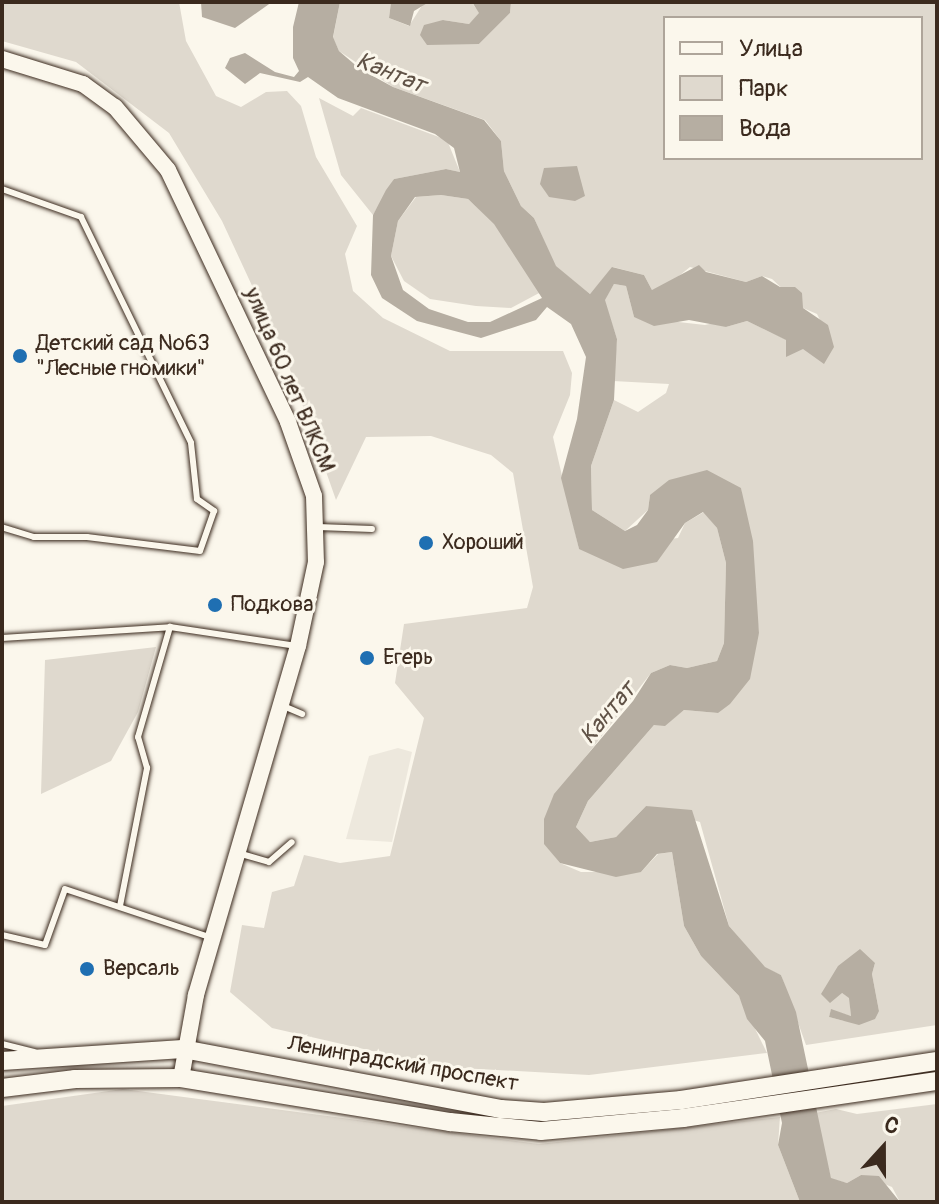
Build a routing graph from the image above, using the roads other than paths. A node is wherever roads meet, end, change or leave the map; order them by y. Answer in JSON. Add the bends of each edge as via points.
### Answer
{"nodes":[{"id":1,"x":2,"y":59,"type":"edge"},
{"id":2,"x":2,"y":189,"type":"edge"},
{"id":3,"x":2,"y":527,"type":"edge"},
{"id":4,"x":318,"y":527,"type":"junction"},
{"id":5,"x":372,"y":529,"type":"dead end"},
{"id":6,"x":170,"y":627,"type":"junction"},
{"id":7,"x":2,"y":638,"type":"edge"},
{"id":8,"x":298,"y":646,"type":"junction"},
{"id":9,"x":281,"y":705,"type":"junction"},
{"id":10,"x":302,"y":714,"type":"dead end"},
{"id":11,"x":292,"y":842,"type":"dead end"},
{"id":12,"x":238,"y":853,"type":"junction"},
{"id":13,"x":120,"y":906,"type":"junction"},
{"id":14,"x":2,"y":935,"type":"edge"},
{"id":15,"x":213,"y":939,"type":"junction"},
{"id":16,"x":2,"y":1044,"type":"edge"},
{"id":17,"x":183,"y":1049,"type":"junction"},
{"id":18,"x":41,"y":1054,"type":"junction"},
{"id":19,"x":2,"y":1061,"type":"edge"},
{"id":20,"x":937,"y":1061,"type":"edge"},
{"id":21,"x":181,"y":1078,"type":"junction"},
{"id":22,"x":937,"y":1081,"type":"edge"},
{"id":23,"x":2,"y":1088,"type":"edge"},
{"id":24,"x":761,"y":1097,"type":"junction"}],
"edges":[{"from":1,"to":4,"type":"street","name":"улица 60 лет ВЛКСМ","via":[[83,84],[124,117],[168,170],[288,422],[314,496]]},
{"from":2,"to":3,"type":"lane","via":[[81,217],[191,443],[197,499],[214,511],[200,551],[87,537],[34,537]]},
{"from":4,"to":5,"type":"lane"},
{"from":4,"to":8,"type":"street","name":"улица 60 лет ВЛКСМ"},
{"from":6,"to":7,"type":"lane"},
{"from":6,"to":8,"type":"lane"},
{"from":6,"to":13,"type":"lane","via":[[138,737],[147,768]]},
{"from":8,"to":9,"type":"street","name":"улица 60 лет ВЛКСМ"},
{"from":9,"to":10,"type":"lane"},
{"from":9,"to":12,"type":"street","name":"улица 60 лет ВЛКСМ"},
{"from":11,"to":12,"type":"lane","via":[[269,862]]},
{"from":12,"to":15,"type":"street","name":"улица 60 лет ВЛКСМ"},
{"from":13,"to":14,"type":"lane","via":[[65,889],[45,945]]},
{"from":13,"to":15,"type":"lane"},
{"from":15,"to":17,"type":"street","name":"улица 60 лет ВЛКСМ"},
{"from":16,"to":18,"type":"lane"},
{"from":17,"to":18,"type":"main road","name":"Ленинградский проспект"},
{"from":17,"to":21,"type":"street","name":"улица 60 лет ВЛКСМ"},
{"from":17,"to":24,"type":"main road","name":"Ленинградский проспект","via":[[501,1109],[603,1110]]},
{"from":18,"to":19,"type":"main road","name":"Ленинградский проспект"},
{"from":20,"to":24,"type":"main road","name":"Ленинградский проспект","via":[[832,1077]]},
{"from":21,"to":23,"type":"main road","name":"Ленинградский проспект","via":[[75,1079]]},
{"from":21,"to":24,"type":"main road","name":"Ленинградский проспект","via":[[260,1086],[450,1122],[541,1131]]},
{"from":22,"to":24,"type":"main road","name":"Ленинградский проспект","via":[[837,1096]]}]}
